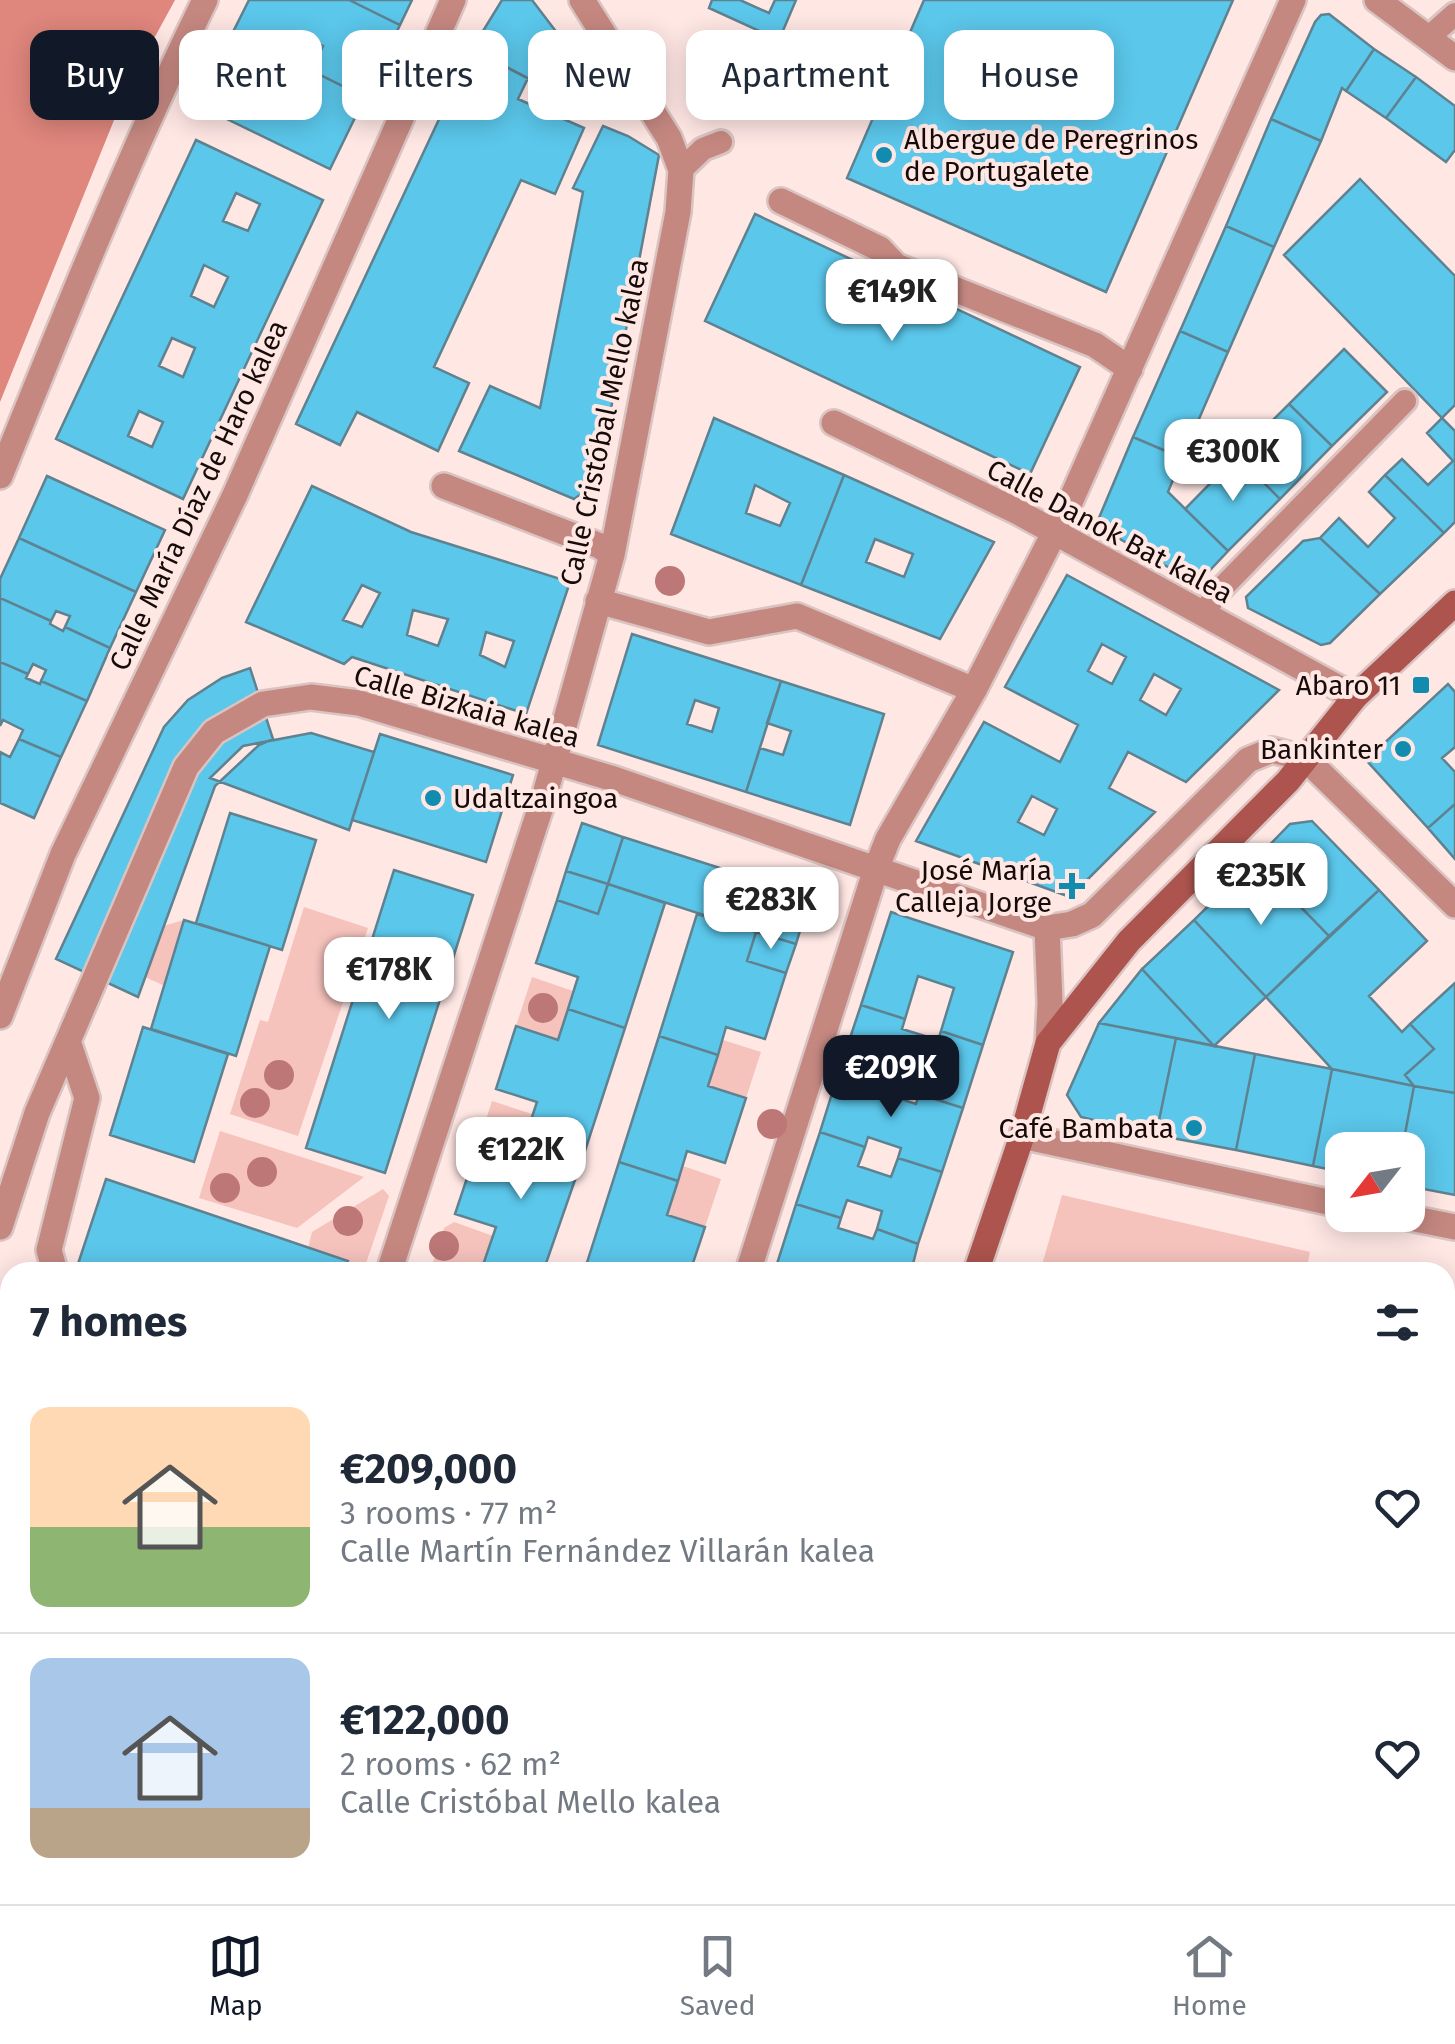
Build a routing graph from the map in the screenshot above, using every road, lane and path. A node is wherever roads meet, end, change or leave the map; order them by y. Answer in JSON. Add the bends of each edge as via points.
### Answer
{"nodes":[{"id":1,"x":205,"y":0,"type":"edge"},
{"id":2,"x":453,"y":0,"type":"edge"},
{"id":3,"x":582,"y":0,"type":"edge"},
{"id":4,"x":1293,"y":0,"type":"edge"},
{"id":5,"x":1377,"y":0,"type":"edge"},
{"id":6,"x":1455,"y":14,"type":"edge"},
{"id":7,"x":1446,"y":47,"type":"edge"},
{"id":8,"x":721,"y":142,"type":"dead end"},
{"id":9,"x":681,"y":170,"type":"junction"},
{"id":10,"x":781,"y":200,"type":"dead end"},
{"id":11,"x":1130,"y":368,"type":"junction"},
{"id":12,"x":1405,"y":401,"type":"dead end"},
{"id":13,"x":834,"y":423,"type":"dead end"},
{"id":14,"x":0,"y":476,"type":"edge"},
{"id":15,"x":444,"y":486,"type":"dead end"},
{"id":16,"x":1054,"y":534,"type":"junction"},
{"id":17,"x":612,"y":555,"type":"junction"},
{"id":18,"x":598,"y":601,"type":"junction"},
{"id":19,"x":1455,"y":603,"type":"edge"},
{"id":20,"x":1203,"y":614,"type":"junction"},
{"id":21,"x":974,"y":690,"type":"junction"},
{"id":22,"x":1355,"y":696,"type":"junction"},
{"id":23,"x":1306,"y":759,"type":"junction"},
{"id":24,"x":554,"y":760,"type":"junction"},
{"id":25,"x":876,"y":869,"type":"junction"},
{"id":26,"x":1455,"y":905,"type":"edge"},
{"id":27,"x":1047,"y":928,"type":"junction"},
{"id":28,"x":0,"y":1016,"type":"edge"},
{"id":29,"x":68,"y":1041,"type":"junction"},
{"id":30,"x":1048,"y":1043,"type":"junction"},
{"id":31,"x":1022,"y":1136,"type":"junction"},
{"id":32,"x":1325,"y":1201,"type":"edge"},
{"id":33,"x":1425,"y":1221,"type":"edge"},
{"id":34,"x":0,"y":1226,"type":"edge"},
{"id":35,"x":1455,"y":1227,"type":"edge"},
{"id":36,"x":53,"y":1262,"type":"edge"},
{"id":37,"x":391,"y":1262,"type":"edge"},
{"id":38,"x":751,"y":1262,"type":"edge"},
{"id":39,"x":979,"y":1262,"type":"edge"}],
"edges":[{"from":1,"to":14,"type":"street","via":[[154,104]]},
{"from":2,"to":28,"type":"street","name":"Calle María Díaz de Haro kalea","via":[[243,478],[63,854]]},
{"from":3,"to":9,"type":"street","name":"Calle Cristóbal Mello kalea","via":[[670,138]]},
{"from":4,"to":11,"type":"street"},
{"from":5,"to":7,"type":"street"},
{"from":6,"to":7,"type":"lane"},
{"from":8,"to":9,"type":"lane"},
{"from":9,"to":17,"type":"street","name":"Calle Cristóbal Mello kalea"},
{"from":10,"to":11,"type":"street","via":[[880,249],[896,266],[1096,346]]},
{"from":11,"to":16,"type":"street"},
{"from":12,"to":20,"type":"lane"},
{"from":13,"to":16,"type":"street","name":"Calle Danok Bat kalea"},
{"from":15,"to":17,"type":"street"},
{"from":16,"to":20,"type":"street","name":"Calle Danok Bat kalea"},
{"from":16,"to":21,"type":"street"},
{"from":17,"to":18,"type":"street","name":"Calle Cristóbal Mello kalea"},
{"from":18,"to":21,"type":"street","via":[[709,632],[797,616]]},
{"from":18,"to":24,"type":"street","name":"Calle Cristóbal Mello kalea"},
{"from":19,"to":22,"type":"street"},
{"from":20,"to":22,"type":"street","name":"Calle Danok Bat kalea"},
{"from":21,"to":25,"type":"street"},
{"from":22,"to":23,"type":"street"},
{"from":23,"to":26,"type":"street"},
{"from":23,"to":27,"type":"street","via":[[1272,750],[1248,760],[1092,914]]},
{"from":23,"to":30,"type":"street","via":[[1129,941]]},
{"from":24,"to":25,"type":"street","name":"Calle Bizkaia kalea"},
{"from":24,"to":29,"type":"street","name":"Calle Bizkaia kalea","via":[[359,703],[299,698],[234,718],[186,767]]},
{"from":24,"to":37,"type":"street","name":"Calle Cristóbal Mello kalea"},
{"from":25,"to":27,"type":"street","name":"Calle Bizkaia kalea"},
{"from":25,"to":38,"type":"street"},
{"from":27,"to":30,"type":"street"},
{"from":29,"to":34,"type":"street","name":"Calle Bizkaia kalea"},
{"from":29,"to":36,"type":"street","via":[[87,1098],[50,1250]]},
{"from":30,"to":31,"type":"street"},
{"from":31,"to":32,"type":"street"},
{"from":31,"to":39,"type":"street"},
{"from":33,"to":35,"type":"street"}]}
